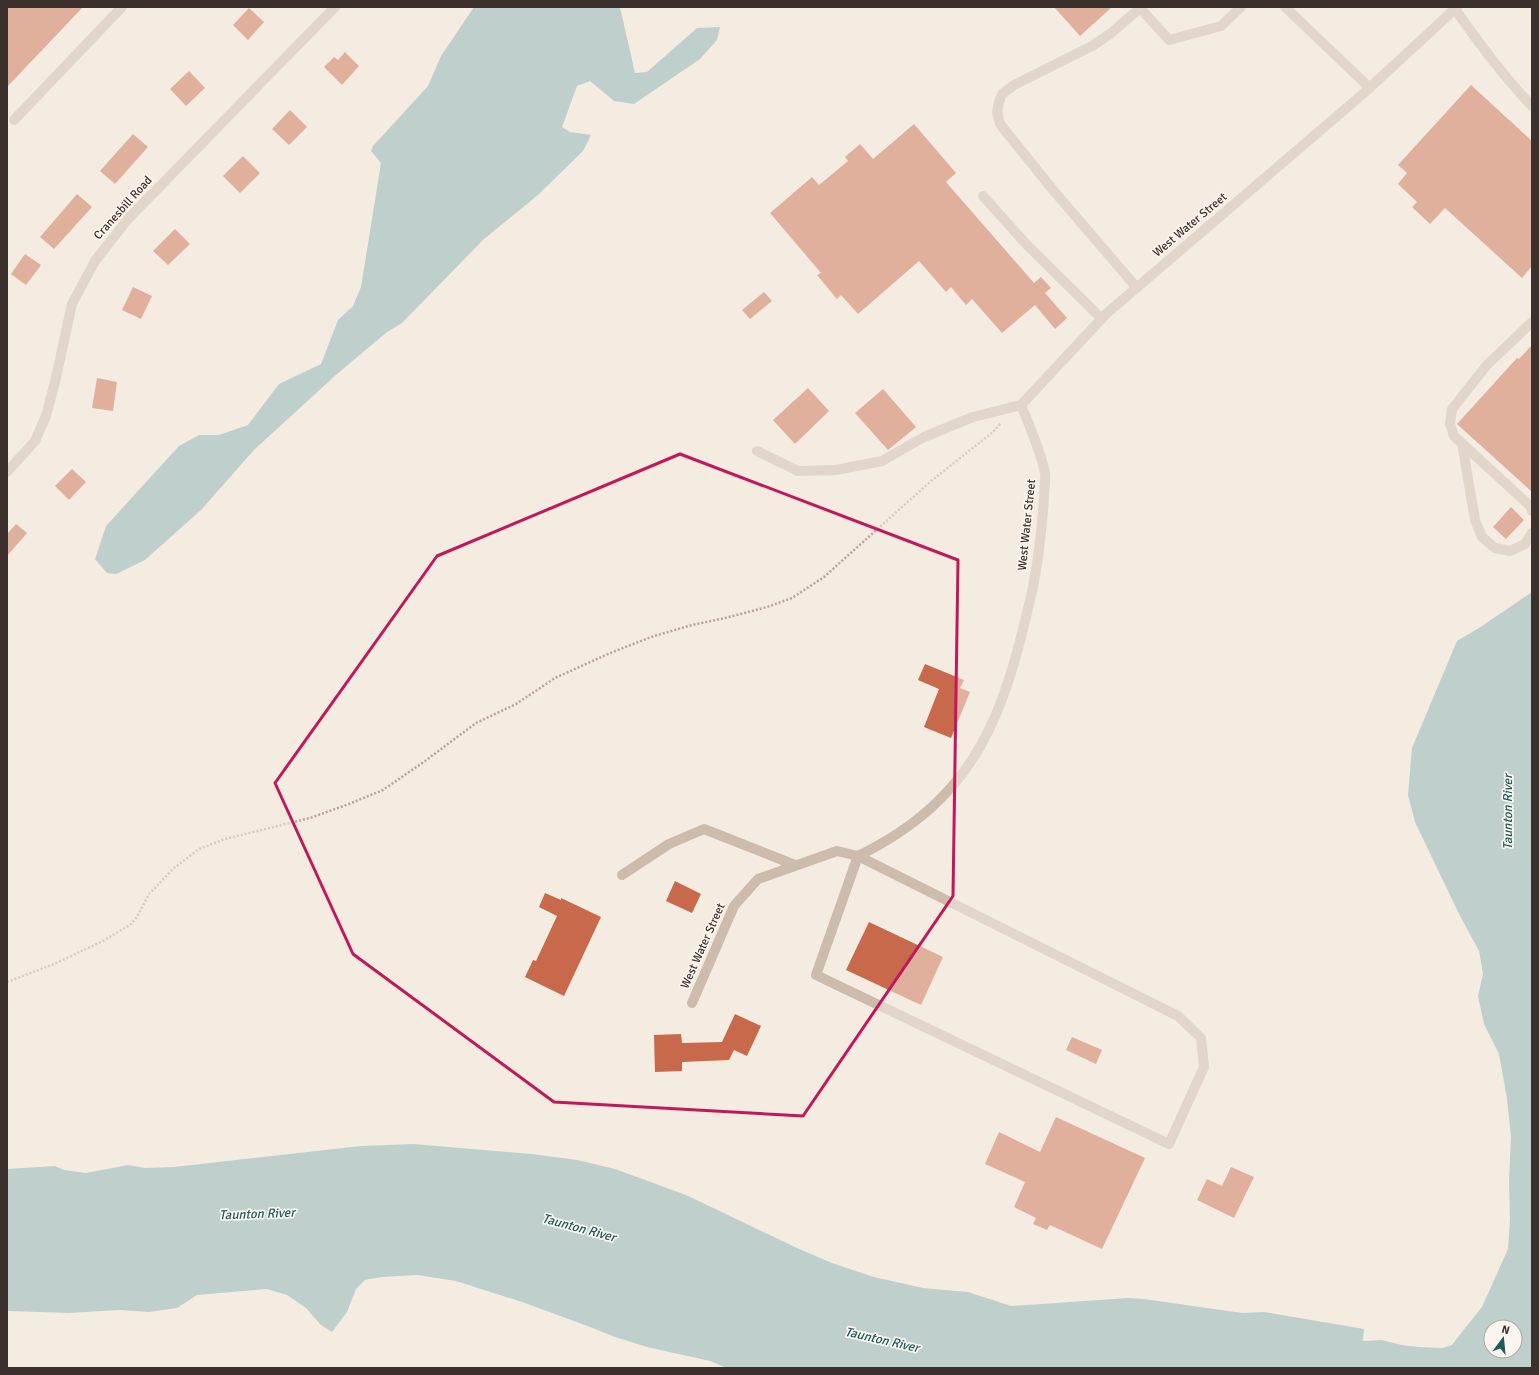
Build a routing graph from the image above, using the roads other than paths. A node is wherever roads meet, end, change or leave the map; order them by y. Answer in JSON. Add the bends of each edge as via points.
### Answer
{"nodes":[{"id":1,"x":122,"y":7,"type":"edge"},
{"id":2,"x":334,"y":7,"type":"edge"},
{"id":3,"x":1140,"y":7,"type":"edge"},
{"id":4,"x":1241,"y":7,"type":"edge"},
{"id":5,"x":1284,"y":7,"type":"edge"},
{"id":6,"x":1456,"y":8,"type":"edge"},
{"id":7,"x":1370,"y":88,"type":"junction"},
{"id":8,"x":1532,"y":106,"type":"edge"},
{"id":9,"x":14,"y":120,"type":"dead end"},
{"id":10,"x":983,"y":196,"type":"dead end"},
{"id":11,"x":1137,"y":288,"type":"junction"},
{"id":12,"x":1102,"y":319,"type":"junction"},
{"id":13,"x":1532,"y":322,"type":"edge"},
{"id":14,"x":1021,"y":404,"type":"junction"},
{"id":15,"x":1462,"y":443,"type":"junction"},
{"id":16,"x":757,"y":451,"type":"dead end"},
{"id":17,"x":7,"y":472,"type":"edge"},
{"id":18,"x":1532,"y":510,"type":"edge"},
{"id":19,"x":1532,"y":533,"type":"edge"},
{"id":20,"x":858,"y":856,"type":"junction"},
{"id":21,"x":795,"y":865,"type":"junction"},
{"id":22,"x":622,"y":874,"type":"dead end"},
{"id":23,"x":692,"y":1002,"type":"dead end"}],
"edges":[{"from":1,"to":9,"type":"street"},
{"from":2,"to":17,"type":"street","name":"Cranesbill Road","via":[[128,219],[95,261],[72,304],[46,416],[35,441]]},
{"from":3,"to":4,"type":"street","via":[[1169,40],[1221,26]]},
{"from":3,"to":11,"type":"street","via":[[1110,34],[1092,46],[1002,94],[997,112],[1000,124]]},
{"from":5,"to":7,"type":"street"},
{"from":6,"to":7,"type":"street","name":"West Water Street"},
{"from":6,"to":8,"type":"street","via":[[1493,62]]},
{"from":7,"to":11,"type":"street","name":"West Water Street"},
{"from":10,"to":12,"type":"street"},
{"from":11,"to":12,"type":"street","name":"West Water Street"},
{"from":12,"to":14,"type":"street","name":"West Water Street"},
{"from":13,"to":15,"type":"street","via":[[1487,365],[1452,410],[1450,424],[1454,436]]},
{"from":14,"to":16,"type":"street","via":[[973,417],[924,437],[882,461],[836,470],[798,471]]},
{"from":14,"to":20,"type":"street","name":"West Water Street","via":[[1045,474],[1042,526],[1029,602],[1002,700],[978,751],[944,796],[901,832]]},
{"from":15,"to":18,"type":"street"},
{"from":15,"to":19,"type":"street","via":[[1475,520],[1482,537],[1495,548],[1510,551],[1525,544]]},
{"from":20,"to":20,"type":"street","via":[[1178,1016],[1201,1038],[1204,1067],[1169,1144],[816,975]]},
{"from":20,"to":21,"type":"street","name":"West Water Street","via":[[837,851]]},
{"from":21,"to":22,"type":"street","via":[[704,829],[669,844]]},
{"from":21,"to":23,"type":"street","name":"West Water Street","via":[[758,879],[734,906]]}]}
